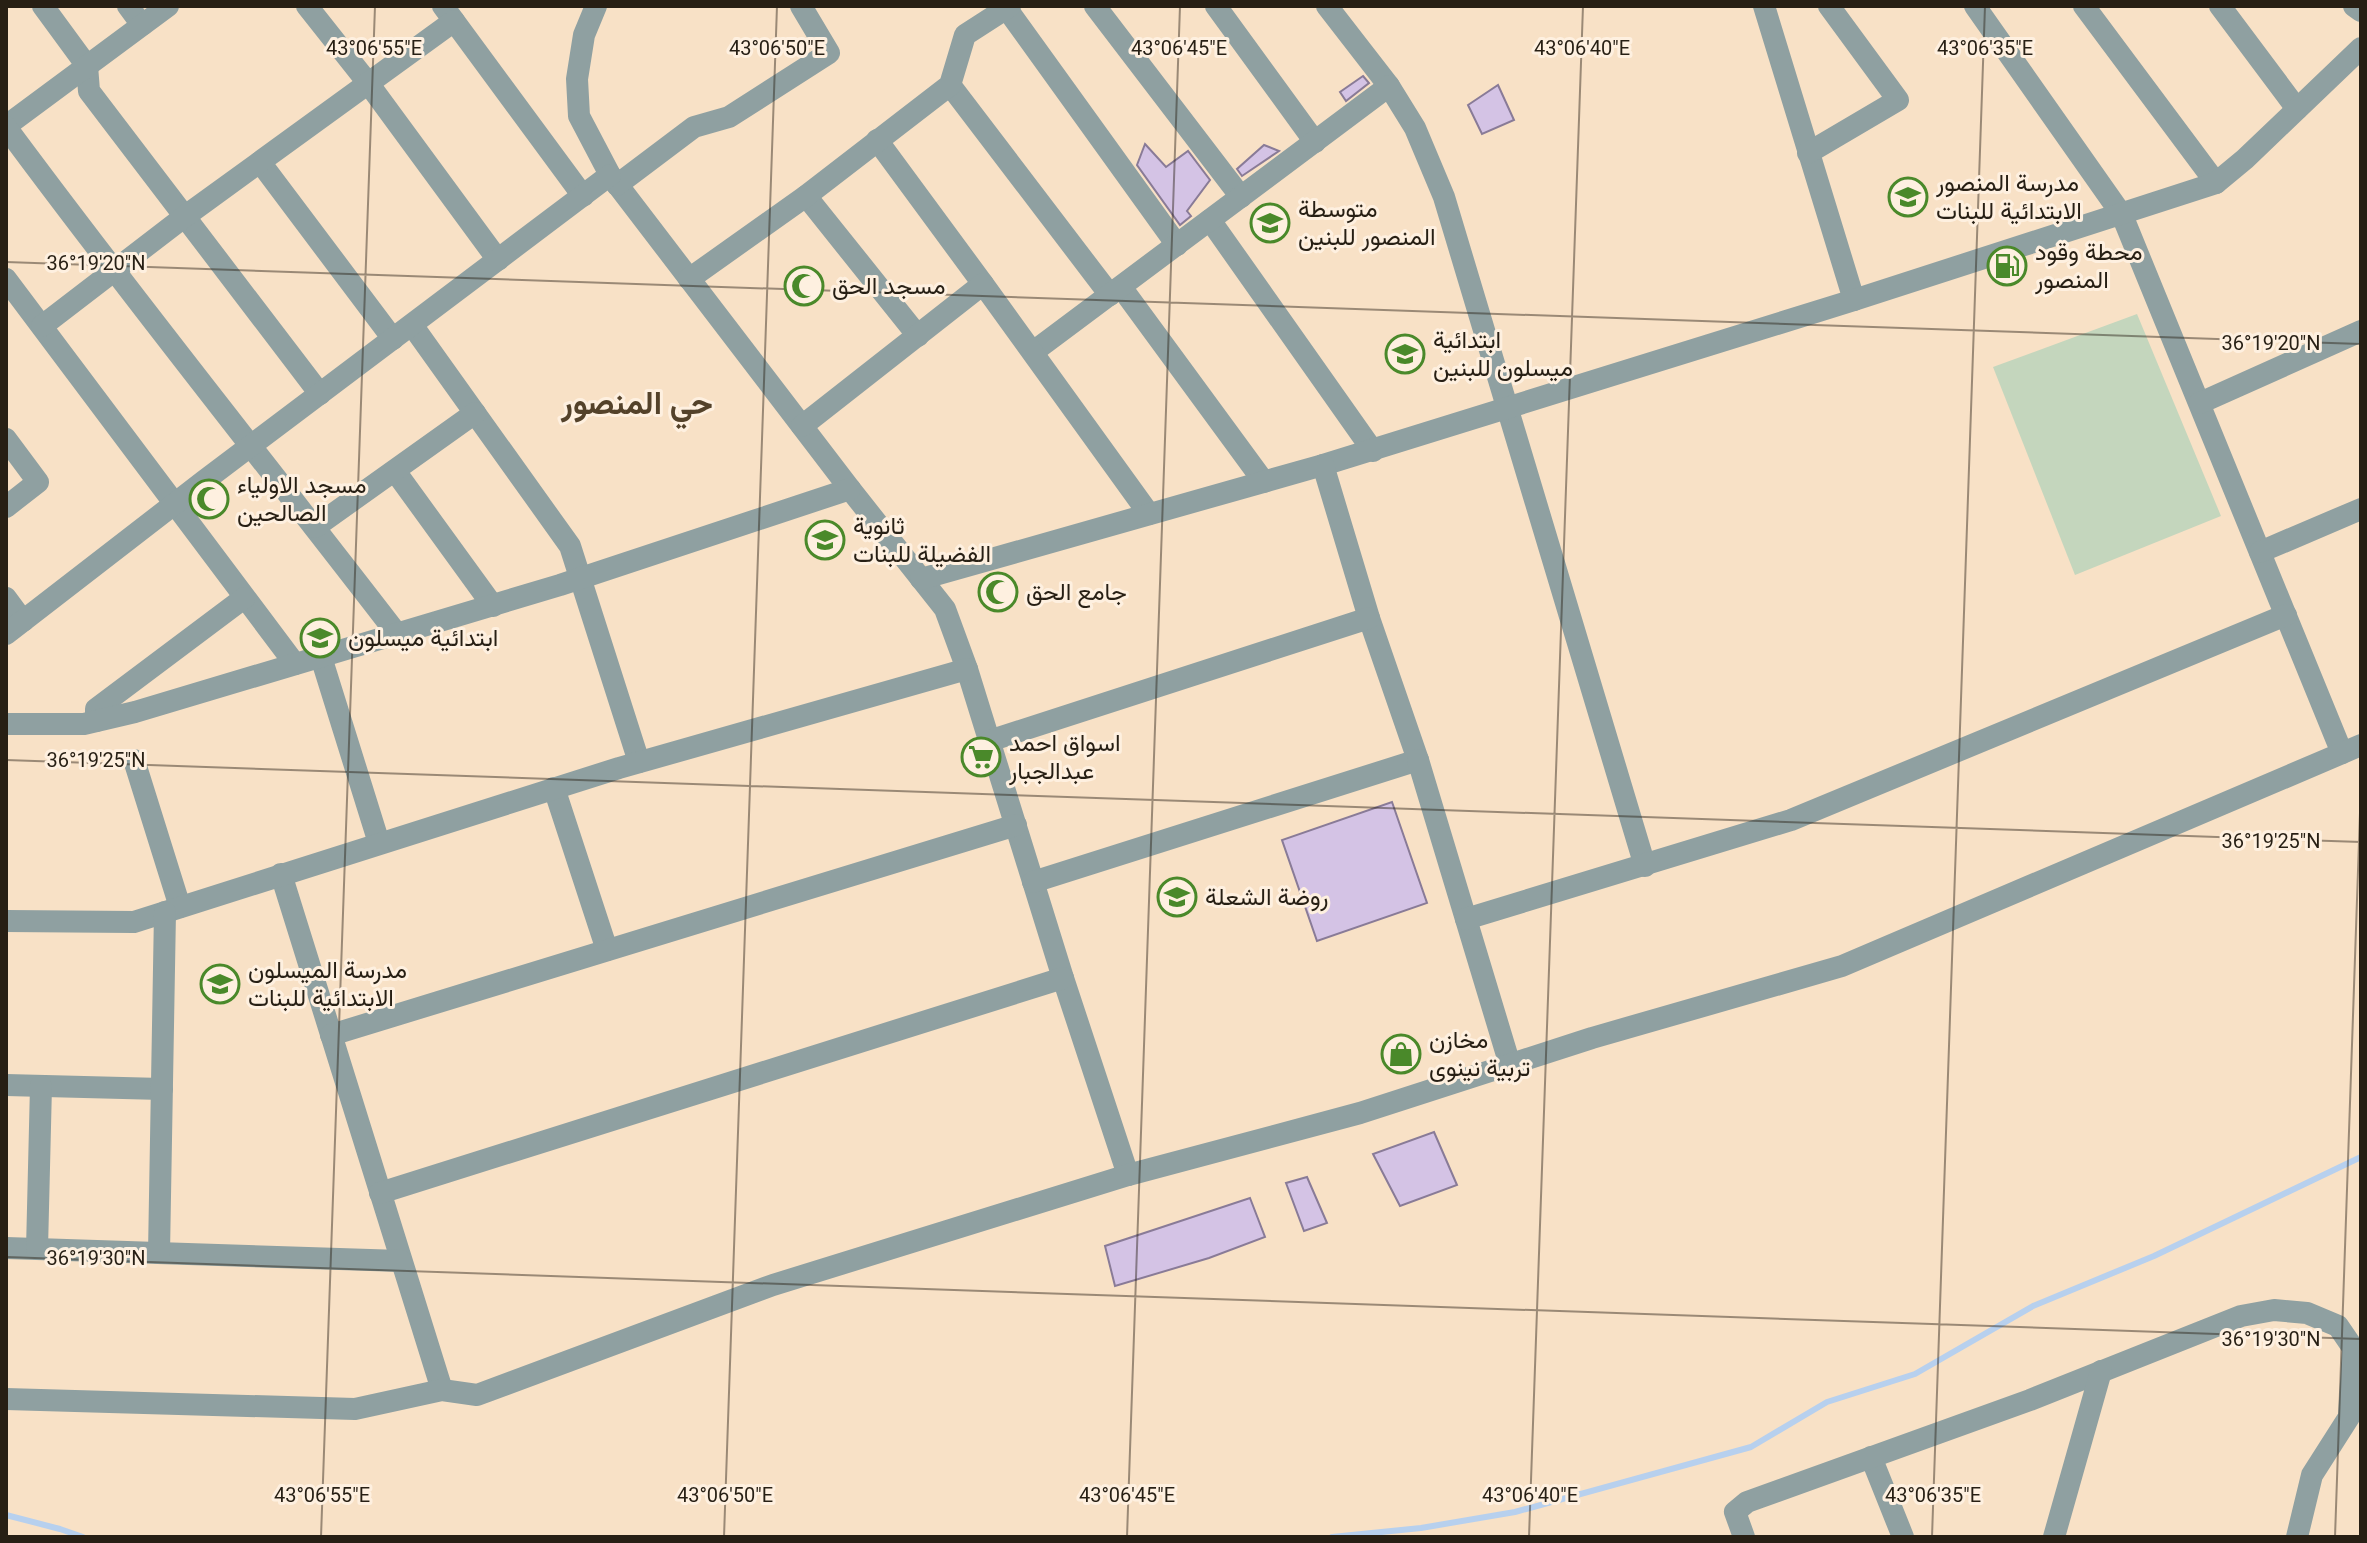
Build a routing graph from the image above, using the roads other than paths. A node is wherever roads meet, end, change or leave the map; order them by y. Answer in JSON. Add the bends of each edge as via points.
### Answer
{"nodes":[{"id":1,"x":43,"y":6,"type":"edge"},
{"id":2,"x":128,"y":6,"type":"edge"},
{"id":3,"x":168,"y":6,"type":"edge"},
{"id":4,"x":307,"y":6,"type":"edge"},
{"id":5,"x":596,"y":6,"type":"edge"},
{"id":6,"x":801,"y":6,"type":"edge"},
{"id":7,"x":1095,"y":6,"type":"edge"},
{"id":8,"x":1216,"y":6,"type":"edge"},
{"id":9,"x":1327,"y":6,"type":"edge"},
{"id":10,"x":1764,"y":6,"type":"edge"},
{"id":11,"x":1829,"y":6,"type":"edge"},
{"id":12,"x":1975,"y":6,"type":"edge"},
{"id":13,"x":2084,"y":6,"type":"edge"},
{"id":14,"x":2220,"y":6,"type":"edge"},
{"id":15,"x":2354,"y":6,"type":"edge"},
{"id":16,"x":1008,"y":8,"type":"edge"},
{"id":17,"x":2361,"y":11,"type":"edge"},
{"id":18,"x":448,"y":13,"type":"edge"},
{"id":19,"x":142,"y":25,"type":"junction"},
{"id":20,"x":2361,"y":48,"type":"edge"},
{"id":21,"x":87,"y":66,"type":"junction"},
{"id":22,"x":368,"y":83,"type":"junction"},
{"id":23,"x":950,"y":85,"type":"junction"},
{"id":24,"x":1389,"y":86,"type":"junction"},
{"id":25,"x":2297,"y":109,"type":"junction"},
{"id":26,"x":6,"y":127,"type":"edge"},
{"id":27,"x":877,"y":140,"type":"junction"},
{"id":28,"x":1315,"y":142,"type":"junction"},
{"id":29,"x":1808,"y":153,"type":"junction"},
{"id":30,"x":260,"y":162,"type":"junction"},
{"id":31,"x":614,"y":180,"type":"junction"},
{"id":32,"x":2216,"y":183,"type":"junction"},
{"id":33,"x":583,"y":196,"type":"junction"},
{"id":34,"x":806,"y":196,"type":"junction"},
{"id":35,"x":1241,"y":197,"type":"junction"},
{"id":36,"x":2122,"y":215,"type":"junction"},
{"id":37,"x":184,"y":217,"type":"junction"},
{"id":38,"x":1210,"y":220,"type":"junction"},
{"id":39,"x":1177,"y":245,"type":"junction"},
{"id":40,"x":498,"y":260,"type":"junction"},
{"id":41,"x":113,"y":271,"type":"junction"},
{"id":42,"x":6,"y":279,"type":"edge"},
{"id":43,"x":689,"y":279,"type":"junction"},
{"id":44,"x":983,"y":284,"type":"junction"},
{"id":45,"x":1115,"y":291,"type":"junction"},
{"id":46,"x":1854,"y":300,"type":"junction"},
{"id":47,"x":412,"y":325,"type":"junction"},
{"id":48,"x":42,"y":326,"type":"junction"},
{"id":49,"x":2361,"y":331,"type":"edge"},
{"id":50,"x":918,"y":336,"type":"junction"},
{"id":51,"x":393,"y":339,"type":"junction"},
{"id":52,"x":1033,"y":352,"type":"junction"},
{"id":53,"x":320,"y":394,"type":"junction"},
{"id":54,"x":2200,"y":403,"type":"junction"},
{"id":55,"x":1508,"y":408,"type":"junction"},
{"id":56,"x":475,"y":413,"type":"junction"},
{"id":57,"x":802,"y":426,"type":"junction"},
{"id":58,"x":6,"y":439,"type":"edge"},
{"id":59,"x":252,"y":445,"type":"junction"},
{"id":60,"x":1373,"y":451,"type":"junction"},
{"id":61,"x":1323,"y":465,"type":"junction"},
{"id":62,"x":395,"y":471,"type":"junction"},
{"id":63,"x":1264,"y":482,"type":"junction"},
{"id":64,"x":850,"y":489,"type":"junction"},
{"id":65,"x":173,"y":504,"type":"junction"},
{"id":66,"x":6,"y":507,"type":"edge"},
{"id":67,"x":2361,"y":509,"type":"edge"},
{"id":68,"x":1149,"y":514,"type":"junction"},
{"id":69,"x":315,"y":527,"type":"junction"},
{"id":70,"x":2260,"y":552,"type":"junction"},
{"id":71,"x":581,"y":579,"type":"junction"},
{"id":72,"x":921,"y":579,"type":"junction"},
{"id":73,"x":6,"y":598,"type":"edge"},
{"id":74,"x":244,"y":598,"type":"junction"},
{"id":75,"x":493,"y":606,"type":"junction"},
{"id":76,"x":2286,"y":615,"type":"junction"},
{"id":77,"x":1369,"y":618,"type":"junction"},
{"id":78,"x":15,"y":628,"type":"edge"},
{"id":79,"x":397,"y":634,"type":"junction"},
{"id":80,"x":321,"y":657,"type":"junction"},
{"id":81,"x":295,"y":664,"type":"junction"},
{"id":82,"x":967,"y":669,"type":"junction"},
{"id":83,"x":96,"y":721,"type":"junction"},
{"id":84,"x":6,"y":724,"type":"edge"},
{"id":85,"x":989,"y":741,"type":"junction"},
{"id":86,"x":2352,"y":749,"type":"edge"},
{"id":87,"x":134,"y":760,"type":"dead end"},
{"id":88,"x":1418,"y":760,"type":"junction"},
{"id":89,"x":639,"y":762,"type":"junction"},
{"id":90,"x":554,"y":788,"type":"junction"},
{"id":91,"x":1016,"y":825,"type":"junction"},
{"id":92,"x":379,"y":843,"type":"junction"},
{"id":93,"x":1645,"y":866,"type":"junction"},
{"id":94,"x":281,"y":874,"type":"junction"},
{"id":95,"x":1033,"y":882,"type":"junction"},
{"id":96,"x":172,"y":910,"type":"junction"},
{"id":97,"x":1466,"y":919,"type":"junction"},
{"id":98,"x":6,"y":921,"type":"edge"},
{"id":99,"x":607,"y":950,"type":"junction"},
{"id":100,"x":1063,"y":978,"type":"junction"},
{"id":101,"x":331,"y":1035,"type":"junction"},
{"id":102,"x":1510,"y":1065,"type":"junction"},
{"id":103,"x":6,"y":1085,"type":"edge"},
{"id":104,"x":41,"y":1086,"type":"junction"},
{"id":105,"x":162,"y":1089,"type":"junction"},
{"id":106,"x":1128,"y":1175,"type":"junction"},
{"id":107,"x":380,"y":1193,"type":"junction"},
{"id":108,"x":6,"y":1248,"type":"edge"},
{"id":109,"x":37,"y":1249,"type":"junction"},
{"id":110,"x":159,"y":1253,"type":"junction"},
{"id":111,"x":401,"y":1261,"type":"junction"},
{"id":112,"x":2101,"y":1371,"type":"junction"},
{"id":113,"x":442,"y":1390,"type":"junction"},
{"id":114,"x":6,"y":1399,"type":"edge"},
{"id":115,"x":1871,"y":1457,"type":"junction"},
{"id":116,"x":1744,"y":1537,"type":"edge"},
{"id":117,"x":1903,"y":1537,"type":"edge"},
{"id":118,"x":2054,"y":1537,"type":"edge"},
{"id":119,"x":2297,"y":1537,"type":"edge"}],
"edges":[{"from":1,"to":21,"type":"street"},
{"from":2,"to":19,"type":"street"},
{"from":3,"to":19,"type":"street"},
{"from":4,"to":22,"type":"street"},
{"from":5,"to":31,"type":"street","via":[[584,35],[577,79],[579,116]]},
{"from":6,"to":31,"type":"street","via":[[829,53],[729,117],[694,127]]},
{"from":7,"to":35,"type":"street"},
{"from":8,"to":28,"type":"street"},
{"from":9,"to":24,"type":"street"},
{"from":10,"to":29,"type":"street"},
{"from":11,"to":29,"type":"street","via":[[1898,100]]},
{"from":12,"to":36,"type":"street"},
{"from":13,"to":32,"type":"street"},
{"from":14,"to":25,"type":"street"},
{"from":15,"to":17,"type":"street"},
{"from":16,"to":23,"type":"street","via":[[965,35]]},
{"from":16,"to":39,"type":"street"},
{"from":18,"to":22,"type":"street"},
{"from":18,"to":33,"type":"street"},
{"from":19,"to":21,"type":"street"},
{"from":20,"to":25,"type":"street"},
{"from":21,"to":26,"type":"street"},
{"from":21,"to":37,"type":"street","via":[[89,91]]},
{"from":22,"to":30,"type":"street"},
{"from":22,"to":40,"type":"street"},
{"from":23,"to":27,"type":"street"},
{"from":23,"to":45,"type":"street"},
{"from":24,"to":28,"type":"street"},
{"from":24,"to":55,"type":"street","via":[[1415,128],[1444,197]]},
{"from":25,"to":32,"type":"street"},
{"from":26,"to":41,"type":"street"},
{"from":27,"to":34,"type":"street"},
{"from":27,"to":44,"type":"street"},
{"from":28,"to":35,"type":"street"},
{"from":29,"to":46,"type":"street"},
{"from":30,"to":37,"type":"street"},
{"from":30,"to":51,"type":"street"},
{"from":31,"to":33,"type":"street"},
{"from":31,"to":43,"type":"street"},
{"from":32,"to":36,"type":"street"},
{"from":33,"to":40,"type":"street"},
{"from":34,"to":43,"type":"street"},
{"from":34,"to":50,"type":"street"},
{"from":35,"to":38,"type":"street"},
{"from":36,"to":46,"type":"street"},
{"from":36,"to":54,"type":"street"},
{"from":37,"to":41,"type":"street"},
{"from":37,"to":53,"type":"street"},
{"from":38,"to":39,"type":"street"},
{"from":38,"to":60,"type":"street"},
{"from":39,"to":45,"type":"street"},
{"from":40,"to":47,"type":"street"},
{"from":41,"to":48,"type":"street"},
{"from":41,"to":59,"type":"street"},
{"from":42,"to":48,"type":"street"},
{"from":43,"to":57,"type":"street"},
{"from":44,"to":50,"type":"street"},
{"from":44,"to":52,"type":"street"},
{"from":45,"to":52,"type":"street"},
{"from":45,"to":63,"type":"street"},
{"from":46,"to":55,"type":"street"},
{"from":47,"to":51,"type":"street"},
{"from":47,"to":56,"type":"street"},
{"from":48,"to":65,"type":"street"},
{"from":49,"to":54,"type":"street"},
{"from":50,"to":57,"type":"street"},
{"from":51,"to":53,"type":"street"},
{"from":52,"to":68,"type":"street"},
{"from":53,"to":59,"type":"street"},
{"from":54,"to":70,"type":"street"},
{"from":55,"to":60,"type":"street"},
{"from":55,"to":93,"type":"street"},
{"from":56,"to":62,"type":"street"},
{"from":56,"to":71,"type":"street","via":[[570,546]]},
{"from":57,"to":64,"type":"street"},
{"from":58,"to":66,"type":"street","via":[[38,482]]},
{"from":59,"to":65,"type":"street"},
{"from":59,"to":69,"type":"street"},
{"from":60,"to":61,"type":"street"},
{"from":61,"to":63,"type":"street"},
{"from":61,"to":77,"type":"street"},
{"from":62,"to":69,"type":"street"},
{"from":62,"to":75,"type":"street"},
{"from":63,"to":68,"type":"street"},
{"from":64,"to":71,"type":"street"},
{"from":64,"to":72,"type":"street"},
{"from":65,"to":74,"type":"street"},
{"from":65,"to":78,"type":"street"},
{"from":67,"to":70,"type":"street"},
{"from":68,"to":72,"type":"street"},
{"from":69,"to":79,"type":"street"},
{"from":70,"to":76,"type":"street"},
{"from":71,"to":75,"type":"street"},
{"from":71,"to":89,"type":"street"},
{"from":72,"to":82,"type":"street","via":[[945,609]]},
{"from":73,"to":78,"type":"street"},
{"from":74,"to":81,"type":"street"},
{"from":74,"to":83,"type":"street","via":[[96,709]]},
{"from":75,"to":79,"type":"street"},
{"from":76,"to":86,"type":"street"},
{"from":76,"to":93,"type":"street","via":[[1791,820]]},
{"from":77,"to":85,"type":"street"},
{"from":77,"to":88,"type":"street"},
{"from":79,"to":80,"type":"street"},
{"from":80,"to":81,"type":"street"},
{"from":80,"to":92,"type":"street"},
{"from":81,"to":83,"type":"street"},
{"from":82,"to":85,"type":"street"},
{"from":82,"to":89,"type":"street"},
{"from":83,"to":84,"type":"street"},
{"from":85,"to":91,"type":"street"},
{"from":86,"to":102,"type":"street","via":[[1842,966]]},
{"from":87,"to":96,"type":"street"},
{"from":88,"to":95,"type":"street"},
{"from":88,"to":97,"type":"street"},
{"from":89,"to":90,"type":"street"},
{"from":90,"to":92,"type":"street"},
{"from":90,"to":99,"type":"street"},
{"from":91,"to":95,"type":"street"},
{"from":91,"to":99,"type":"street"},
{"from":92,"to":94,"type":"street"},
{"from":93,"to":97,"type":"street"},
{"from":94,"to":96,"type":"street"},
{"from":94,"to":101,"type":"street"},
{"from":95,"to":100,"type":"street"},
{"from":96,"to":98,"type":"street","via":[[134,922]]},
{"from":96,"to":105,"type":"street"},
{"from":97,"to":102,"type":"street"},
{"from":99,"to":101,"type":"street"},
{"from":100,"to":106,"type":"street"},
{"from":100,"to":107,"type":"street"},
{"from":101,"to":107,"type":"street"},
{"from":102,"to":106,"type":"street","via":[[1360,1113]]},
{"from":103,"to":104,"type":"street"},
{"from":104,"to":105,"type":"street"},
{"from":104,"to":109,"type":"street"},
{"from":105,"to":110,"type":"street"},
{"from":106,"to":113,"type":"street","via":[[773,1285],[477,1395]]},
{"from":107,"to":111,"type":"street"},
{"from":108,"to":109,"type":"street"},
{"from":109,"to":110,"type":"street"},
{"from":110,"to":111,"type":"street"},
{"from":111,"to":113,"type":"street"},
{"from":112,"to":115,"type":"street"},
{"from":112,"to":118,"type":"street"},
{"from":112,"to":119,"type":"street","via":[[2241,1316],[2274,1310],[2307,1313],[2338,1326],[2353,1348],[2349,1417],[2312,1475]]},
{"from":113,"to":114,"type":"street","via":[[355,1409]]},
{"from":115,"to":116,"type":"street","via":[[1747,1502],[1735,1512]]},
{"from":115,"to":117,"type":"street"}]}
